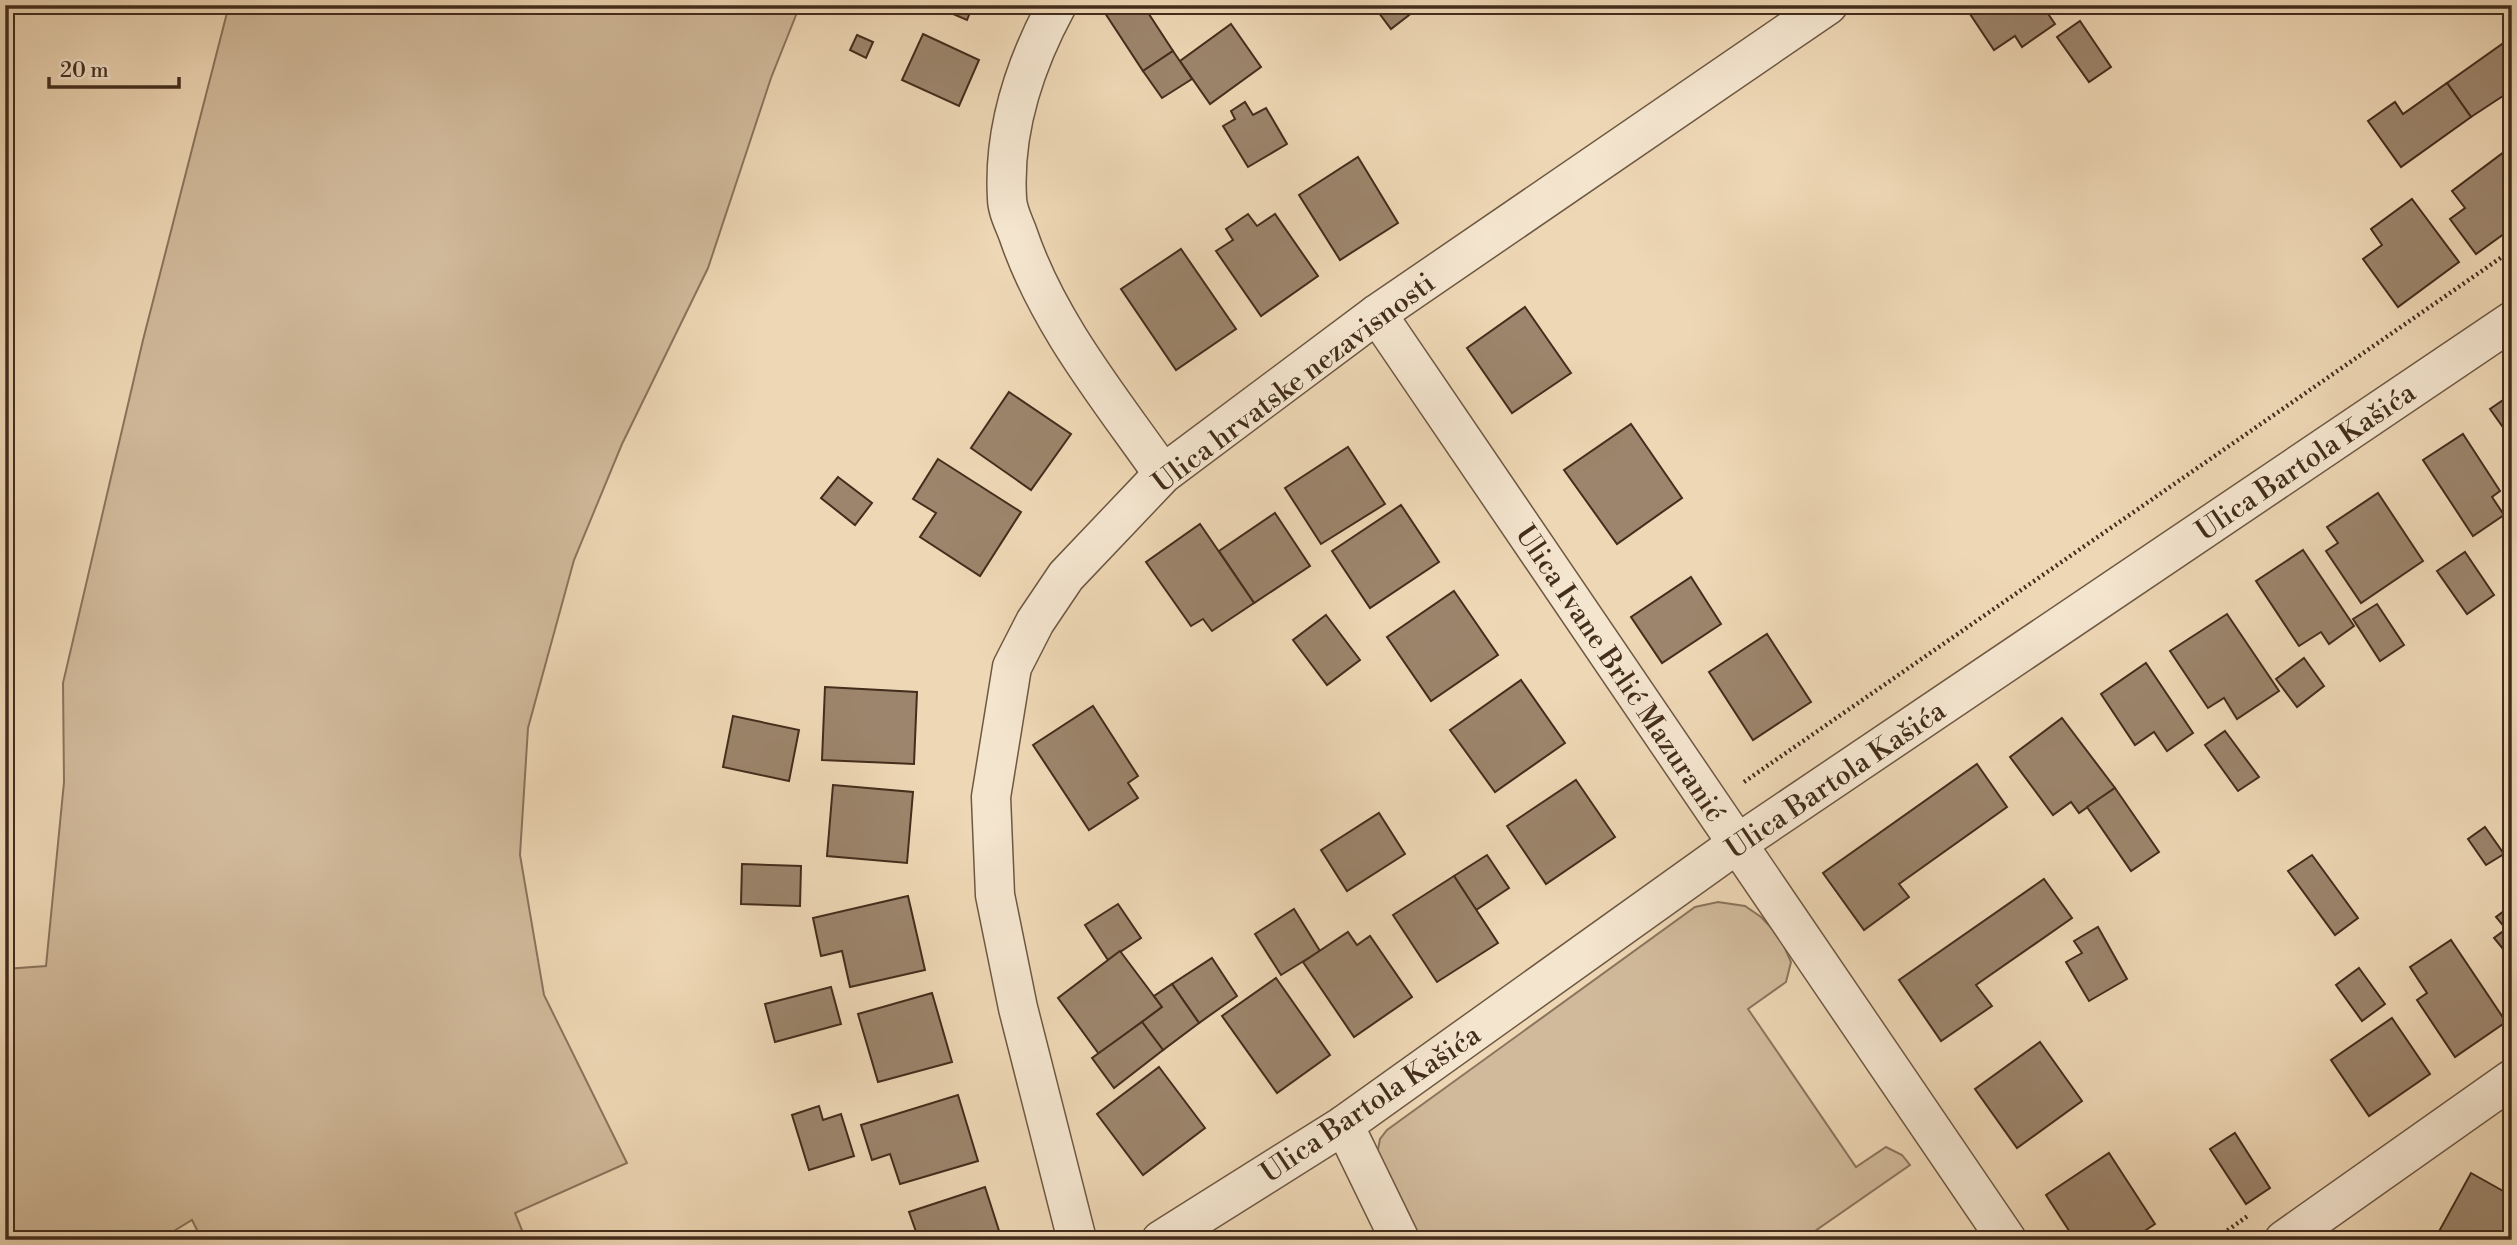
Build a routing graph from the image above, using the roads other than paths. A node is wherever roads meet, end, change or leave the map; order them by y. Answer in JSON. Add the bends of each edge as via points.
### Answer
{"nodes":[{"id":1,"x":1057,"y":5,"type":"edge"},
{"id":2,"x":1828,"y":5,"type":"edge"},
{"id":3,"x":1377,"y":314,"type":"junction"},
{"id":4,"x":2512,"y":321,"type":"edge"},
{"id":5,"x":1163,"y":474,"type":"junction"},
{"id":6,"x":1738,"y":844,"type":"junction"},
{"id":7,"x":2512,"y":1079,"type":"edge"},
{"id":8,"x":1344,"y":1125,"type":"junction"},
{"id":9,"x":1077,"y":1240,"type":"edge"},
{"id":10,"x":1161,"y":1240,"type":"edge"},
{"id":11,"x":1400,"y":1240,"type":"edge"},
{"id":12,"x":2007,"y":1240,"type":"edge"},
{"id":13,"x":2284,"y":1240,"type":"edge"}],
"edges":[{"from":1,"to":5,"type":"street","via":[[1033,49],[1009,135],[1007,201],[1026,259],[1054,318]]},
{"from":2,"to":3,"type":"street","name":"Ulica hrvatske nezavisnosti"},
{"from":3,"to":5,"type":"street","name":"Ulica hrvatske nezavisnosti"},
{"from":3,"to":6,"type":"street","name":"Ulica Ivane Brlić Mazuranić"},
{"from":4,"to":6,"type":"street","name":"Ulica Bartola Kašića"},
{"from":5,"to":9,"type":"street","name":"Ulica hrvatske nezavisnosti","via":[[1066,576],[1035,622],[1012,667],[991,797],[995,895],[1018,1009]]},
{"from":6,"to":8,"type":"street","name":"Ulica Bartola Kašića"},
{"from":6,"to":12,"type":"street","name":"Ulica Ivane Brlić Mazuranić"},
{"from":7,"to":13,"type":"street"},
{"from":8,"to":10,"type":"street","name":"Ulica Bartola Kašića"},
{"from":8,"to":11,"type":"street"}]}
